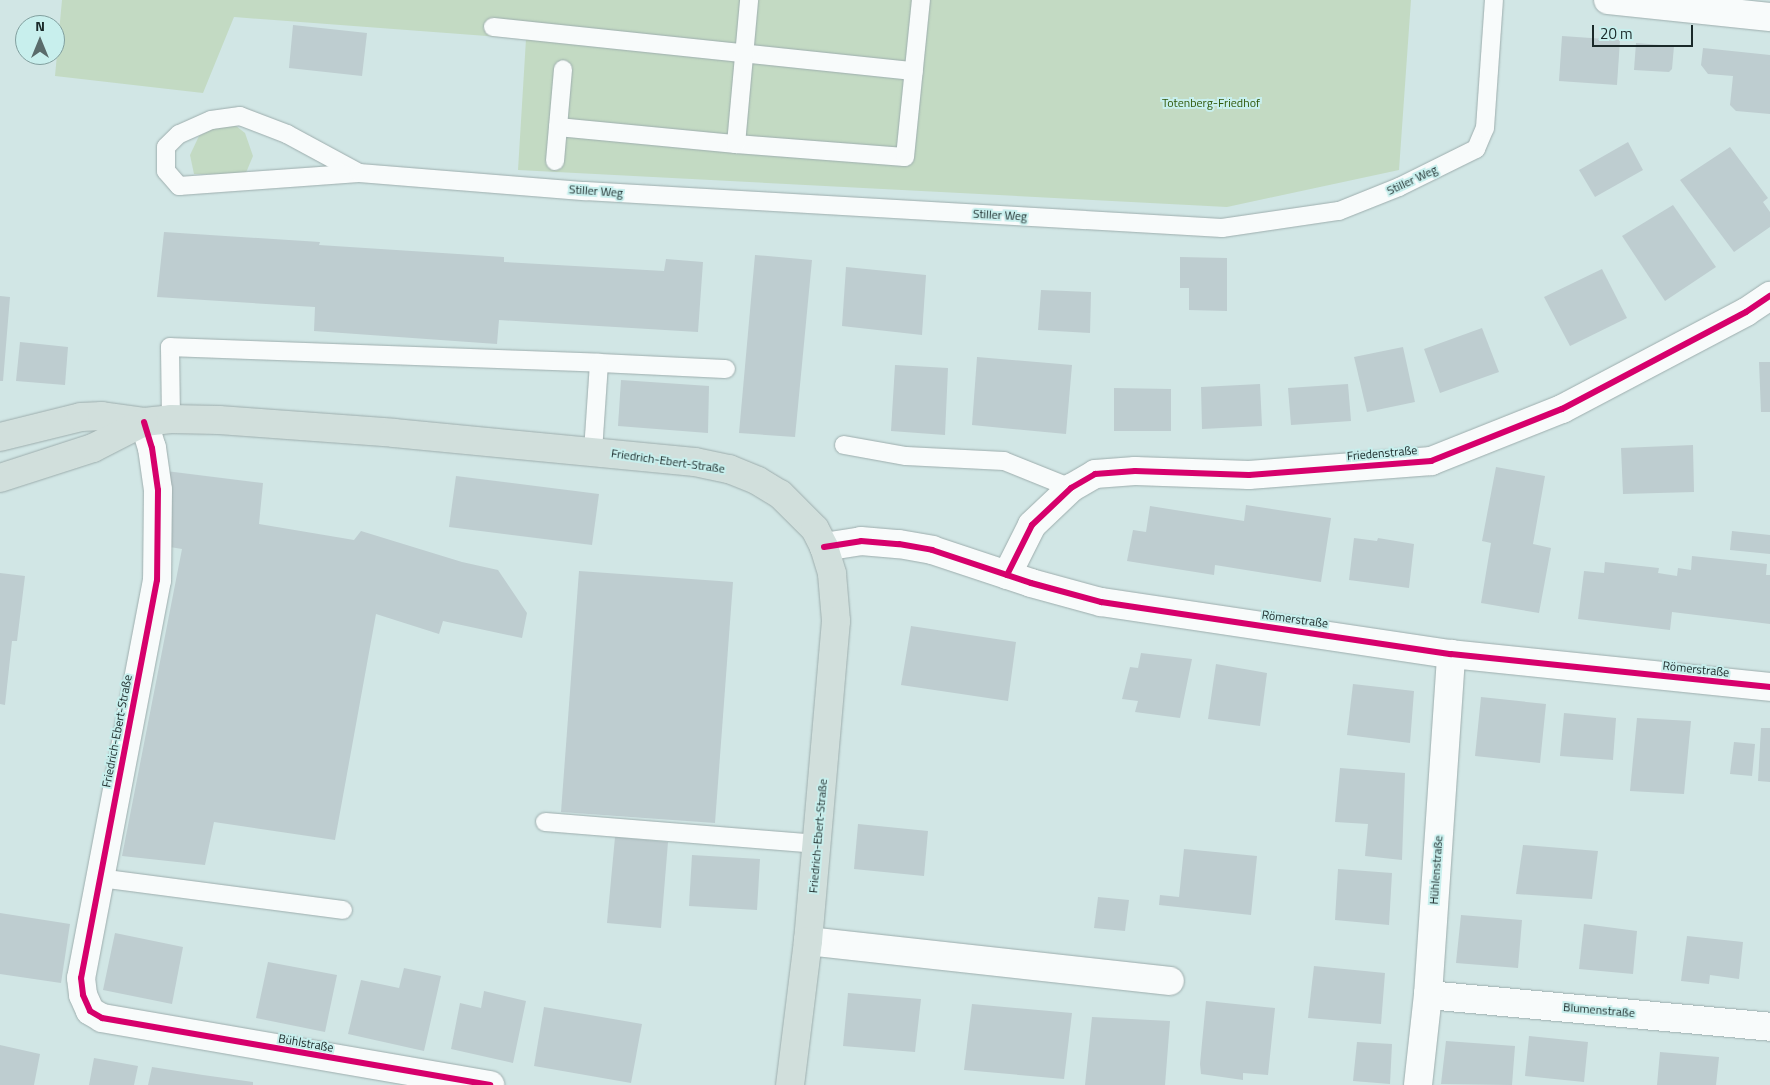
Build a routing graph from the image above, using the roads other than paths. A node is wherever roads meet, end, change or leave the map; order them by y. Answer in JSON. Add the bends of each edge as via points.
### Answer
{"nodes":[{"id":1,"x":749,"y":0,"type":"edge"},
{"id":2,"x":921,"y":0,"type":"edge"},
{"id":3,"x":1494,"y":0,"type":"edge"},
{"id":4,"x":1608,"y":0,"type":"edge"},
{"id":5,"x":1770,"y":17,"type":"edge"},
{"id":6,"x":493,"y":27,"type":"dead end"},
{"id":7,"x":744,"y":53,"type":"junction"},
{"id":8,"x":563,"y":69,"type":"dead end"},
{"id":9,"x":914,"y":71,"type":"junction"},
{"id":10,"x":558,"y":126,"type":"junction"},
{"id":11,"x":736,"y":144,"type":"junction"},
{"id":12,"x":555,"y":161,"type":"dead end"},
{"id":13,"x":359,"y":173,"type":"junction"},
{"id":14,"x":1770,"y":296,"type":"edge"},
{"id":15,"x":599,"y":364,"type":"junction"},
{"id":16,"x":726,"y":369,"type":"dead end"},
{"id":17,"x":171,"y":419,"type":"junction"},
{"id":18,"x":144,"y":422,"type":"junction"},
{"id":19,"x":0,"y":437,"type":"edge"},
{"id":20,"x":844,"y":445,"type":"dead end"},
{"id":21,"x":593,"y":451,"type":"junction"},
{"id":22,"x":0,"y":478,"type":"edge"},
{"id":23,"x":1071,"y":488,"type":"junction"},
{"id":24,"x":824,"y":546,"type":"junction"},
{"id":25,"x":1007,"y":575,"type":"junction"},
{"id":26,"x":1451,"y":654,"type":"junction"},
{"id":27,"x":1770,"y":687,"type":"edge"},
{"id":28,"x":545,"y":822,"type":"dead end"},
{"id":29,"x":818,"y":844,"type":"junction"},
{"id":30,"x":100,"y":878,"type":"junction"},
{"id":31,"x":344,"y":910,"type":"dead end"},
{"id":32,"x":808,"y":941,"type":"junction"},
{"id":33,"x":1170,"y":980,"type":"dead end"},
{"id":34,"x":1428,"y":995,"type":"junction"},
{"id":35,"x":119,"y":1021,"type":"joint"},
{"id":36,"x":1770,"y":1027,"type":"edge"},
{"id":37,"x":490,"y":1085,"type":"edge"},
{"id":38,"x":790,"y":1085,"type":"edge"},
{"id":39,"x":1418,"y":1085,"type":"edge"}],
"edges":[{"from":1,"to":7,"type":"lane"},
{"from":2,"to":9,"type":"lane"},
{"from":3,"to":13,"type":"lane","name":"Stiller Weg","via":[[1485,128],[1476,149],[1399,187],[1339,211],[1222,228],[605,192]]},
{"from":4,"to":5,"type":"street"},
{"from":6,"to":7,"type":"lane"},
{"from":7,"to":9,"type":"lane"},
{"from":7,"to":11,"type":"lane"},
{"from":8,"to":10,"type":"lane"},
{"from":9,"to":11,"type":"lane","via":[[905,157]]},
{"from":10,"to":11,"type":"lane"},
{"from":10,"to":12,"type":"lane"},
{"from":13,"to":13,"type":"lane","name":"Stiller Weg","via":[[179,186],[166,171],[166,147],[179,134],[212,120],[240,116],[287,134]]},
{"from":14,"to":23,"type":"street","name":"Friedenstraße","via":[[1746,312],[1562,409],[1431,461],[1249,475],[1135,471],[1095,474]]},
{"from":15,"to":16,"type":"lane"},
{"from":15,"to":17,"type":"lane","via":[[170,347]]},
{"from":15,"to":21,"type":"lane"},
{"from":17,"to":18,"type":"main road","name":"Friedrich-Ebert-Straße"},
{"from":17,"to":21,"type":"main road","name":"Friedrich-Ebert-Straße","via":[[394,432]]},
{"from":18,"to":19,"type":"main road","name":"Friedrich-Ebert-Straße","via":[[102,416],[81,417]]},
{"from":18,"to":22,"type":"main road","name":"Friedrich-Ebert-Straße","via":[[93,448]]},
{"from":18,"to":30,"type":"street","name":"Friedrich-Ebert-Straße","via":[[152,448],[158,490],[157,580]]},
{"from":20,"to":23,"type":"lane","via":[[906,456],[1004,461]]},
{"from":21,"to":24,"type":"main road","name":"Friedrich-Ebert-Straße","via":[[729,469],[780,494],[815,529]]},
{"from":23,"to":25,"type":"street","name":"Friedenstraße","via":[[1032,525]]},
{"from":24,"to":25,"type":"street","name":"Römerstraße","via":[[862,541],[899,544],[932,550]]},
{"from":24,"to":29,"type":"main road","name":"Friedrich-Ebert-Straße","via":[[832,574],[836,621]]},
{"from":25,"to":26,"type":"street","name":"Römerstraße","via":[[1100,602]]},
{"from":26,"to":27,"type":"street","name":"Römerstraße"},
{"from":26,"to":34,"type":"street","name":"Hühlenstraße"},
{"from":28,"to":29,"type":"lane"},
{"from":29,"to":32,"type":"main road","name":"Friedrich-Ebert-Straße"},
{"from":30,"to":31,"type":"lane"},
{"from":30,"to":35,"type":"street","name":"Friedrich-Ebert-Straße","via":[[81,978],[83,995],[90,1011],[102,1018]]},
{"from":32,"to":33,"type":"street"},
{"from":32,"to":38,"type":"main road","name":"Friedrich-Ebert-Straße"},
{"from":34,"to":36,"type":"street","name":"Blumenstraße"},
{"from":34,"to":39,"type":"street","name":"Hühlenstraße"},
{"from":35,"to":37,"type":"street","name":"Bühlstraße"}]}
